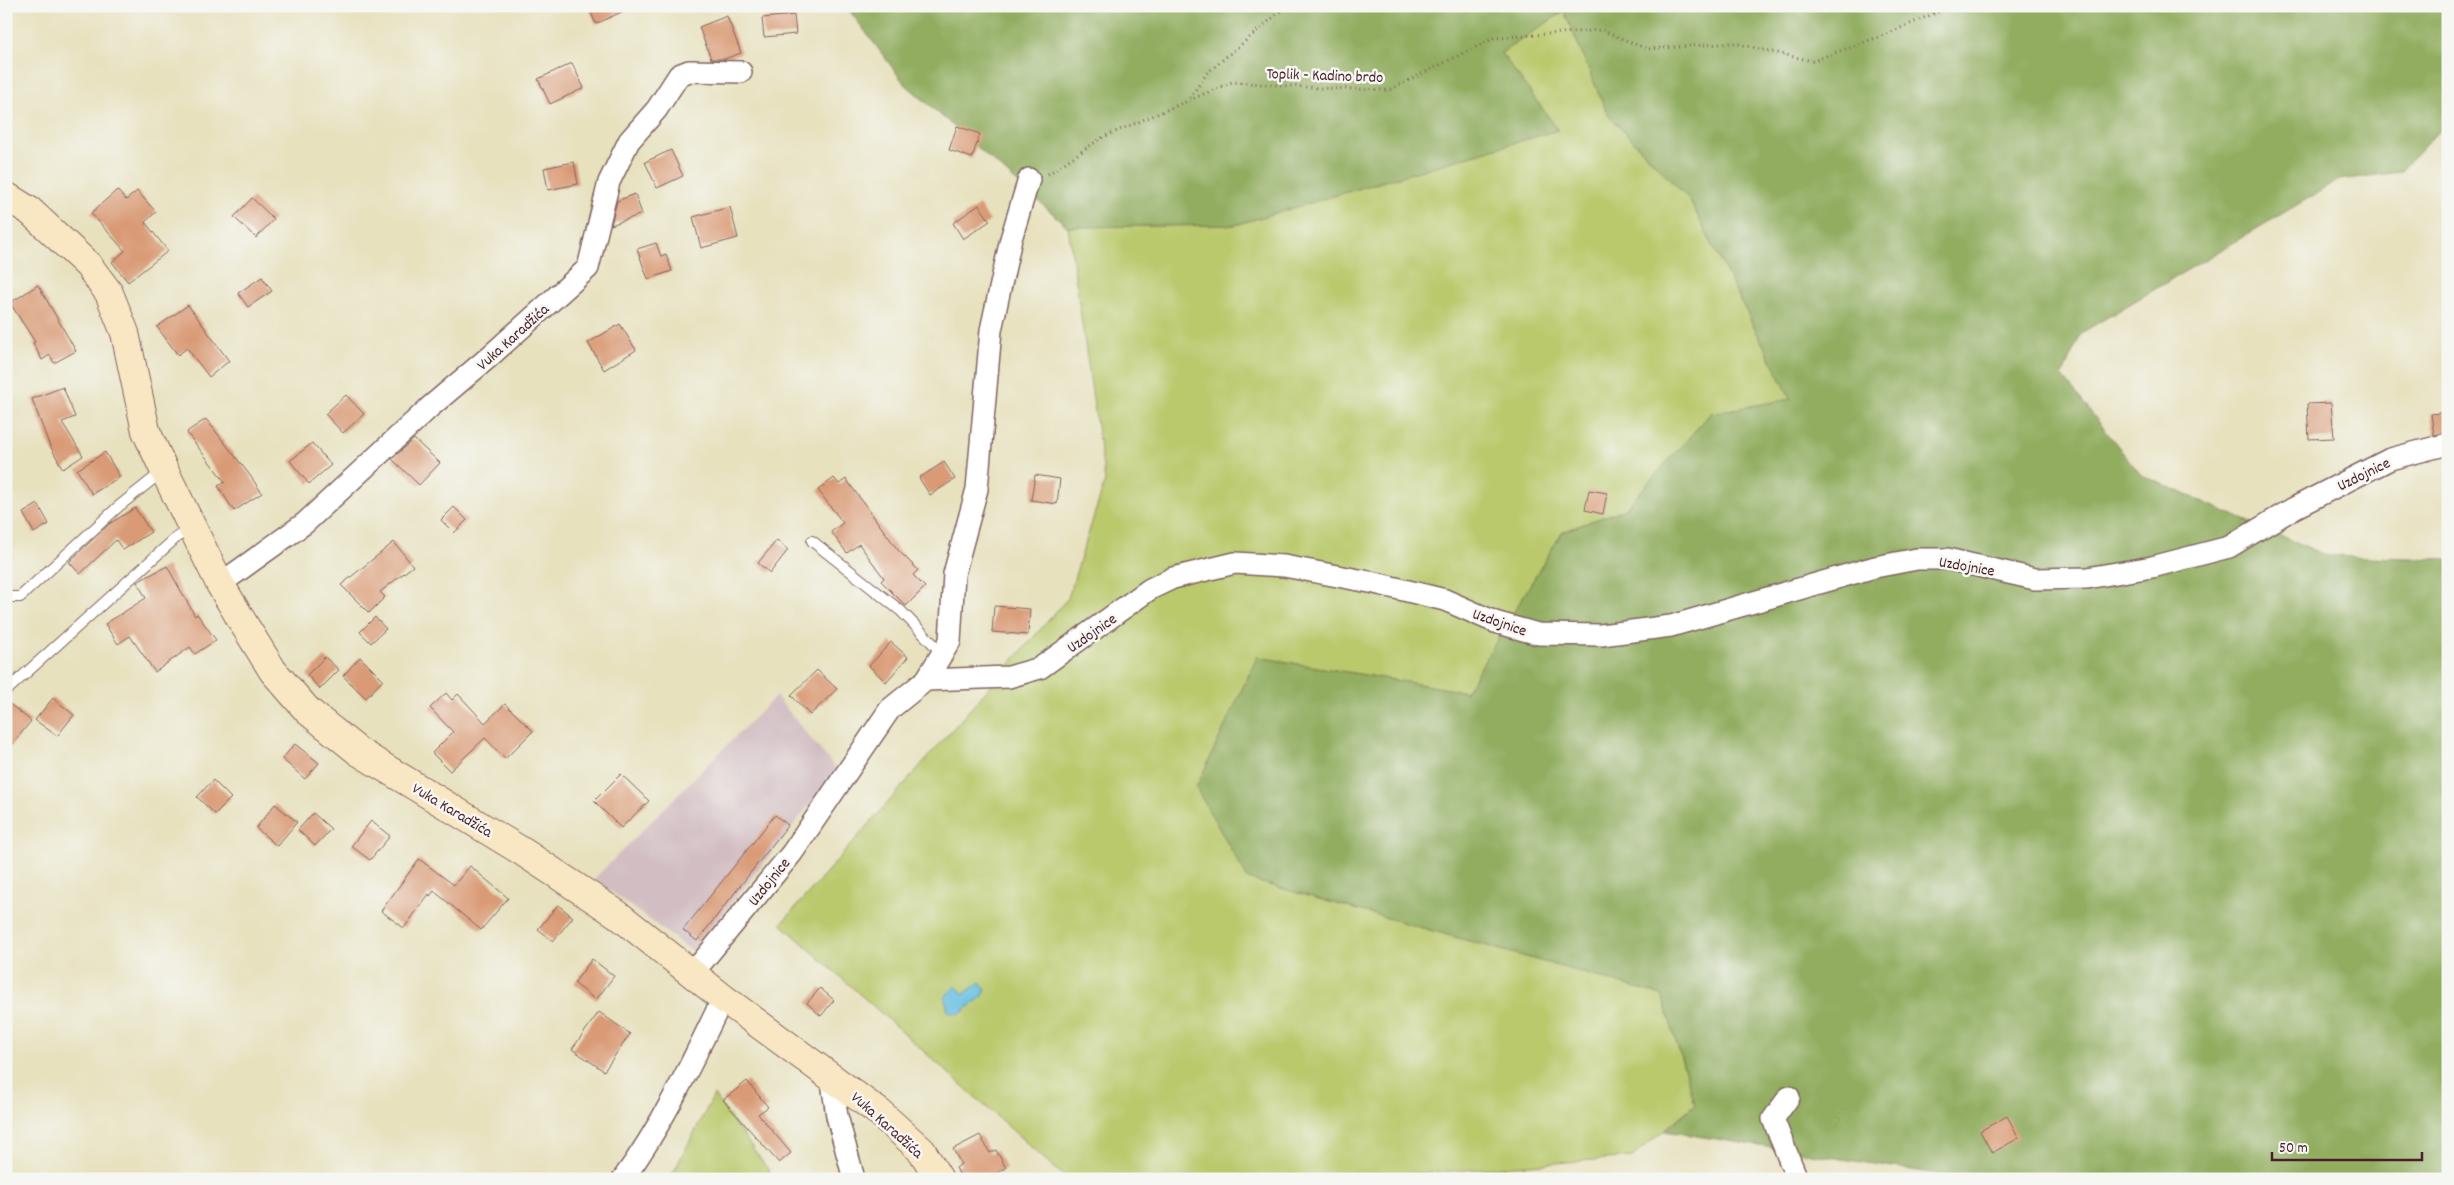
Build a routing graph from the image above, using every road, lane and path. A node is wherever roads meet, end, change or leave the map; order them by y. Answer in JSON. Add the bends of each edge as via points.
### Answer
{"nodes":[{"id":1,"x":1287,"y":6,"type":"edge"},
{"id":2,"x":1952,"y":6,"type":"edge"},
{"id":3,"x":741,"y":72,"type":"dead end"},
{"id":4,"x":1190,"y":99,"type":"junction"},
{"id":5,"x":1027,"y":184,"type":"joint"},
{"id":6,"x":6,"y":196,"type":"edge"},
{"id":7,"x":2448,"y":444,"type":"edge"},
{"id":8,"x":164,"y":470,"type":"junction"},
{"id":9,"x":193,"y":527,"type":"junction"},
{"id":10,"x":812,"y":540,"type":"dead end"},
{"id":11,"x":220,"y":584,"type":"junction"},
{"id":12,"x":6,"y":598,"type":"edge"},
{"id":13,"x":943,"y":654,"type":"junction"},
{"id":14,"x":926,"y":680,"type":"junction"},
{"id":15,"x":6,"y":691,"type":"edge"},
{"id":16,"x":692,"y":974,"type":"junction"},
{"id":17,"x":722,"y":998,"type":"junction"},
{"id":18,"x":831,"y":1076,"type":"junction"},
{"id":19,"x":1789,"y":1097,"type":"dead end"},
{"id":20,"x":623,"y":1179,"type":"edge"},
{"id":21,"x":854,"y":1179,"type":"edge"},
{"id":22,"x":940,"y":1179,"type":"edge"},
{"id":23,"x":1797,"y":1179,"type":"edge"}],
"edges":[{"from":1,"to":4,"type":"path","via":[[1207,73]]},
{"from":2,"to":4,"type":"path","name":"Toplik - Kadino brdo","via":[[1812,62],[1734,43],[1647,48],[1601,30],[1494,38],[1389,90],[1232,82]]},
{"from":3,"to":11,"type":"street","name":"Vuka Karadžića","via":[[689,71],[679,74],[629,141],[609,182],[588,268],[430,407],[305,523]]},
{"from":4,"to":5,"type":"path","name":"Toplik - Kadino brdo","via":[[1104,137]]},
{"from":5,"to":13,"type":"street","via":[[1011,238],[991,330],[977,489],[954,574],[950,641]]},
{"from":6,"to":8,"type":"street","name":"Vuka Karadžića","via":[[30,211],[88,265],[109,293],[125,333],[146,431]]},
{"from":7,"to":14,"type":"street","name":"Uzdojnice","via":[[2390,459],[2294,508],[2229,547],[2152,567],[2087,578],[2035,579],[1946,559],[1917,559],[1875,567],[1671,626],[1601,634],[1538,634],[1495,622],[1445,600],[1375,583],[1284,566],[1235,563],[1173,578],[1150,589],[1040,668],[1009,677]]},
{"from":8,"to":9,"type":"street","name":"Vuka Karadžića"},
{"from":8,"to":12,"type":"lane","via":[[118,507],[20,598]]},
{"from":9,"to":11,"type":"street","name":"Vuka Karadžića"},
{"from":9,"to":15,"type":"lane","via":[[177,537]]},
{"from":10,"to":13,"type":"lane","via":[[902,612]]},
{"from":11,"to":16,"type":"street","name":"Vuka Karadžića","via":[[273,671],[308,711],[359,752],[524,852],[617,914]]},
{"from":13,"to":14,"type":"street"},
{"from":14,"to":16,"type":"street","name":"Uzdojnice","via":[[890,709],[792,852]]},
{"from":16,"to":17,"type":"street","name":"Vuka Karadžića"},
{"from":17,"to":18,"type":"street","name":"Vuka Karadžića"},
{"from":17,"to":20,"type":"street","via":[[677,1091]]},
{"from":18,"to":21,"type":"street","name":"Vuka Karadžića","via":[[837,1116]]},
{"from":18,"to":22,"type":"street","name":"Vuka Karadžića","via":[[880,1113],[922,1151]]},
{"from":19,"to":23,"type":"street","via":[[1773,1119]]}]}
